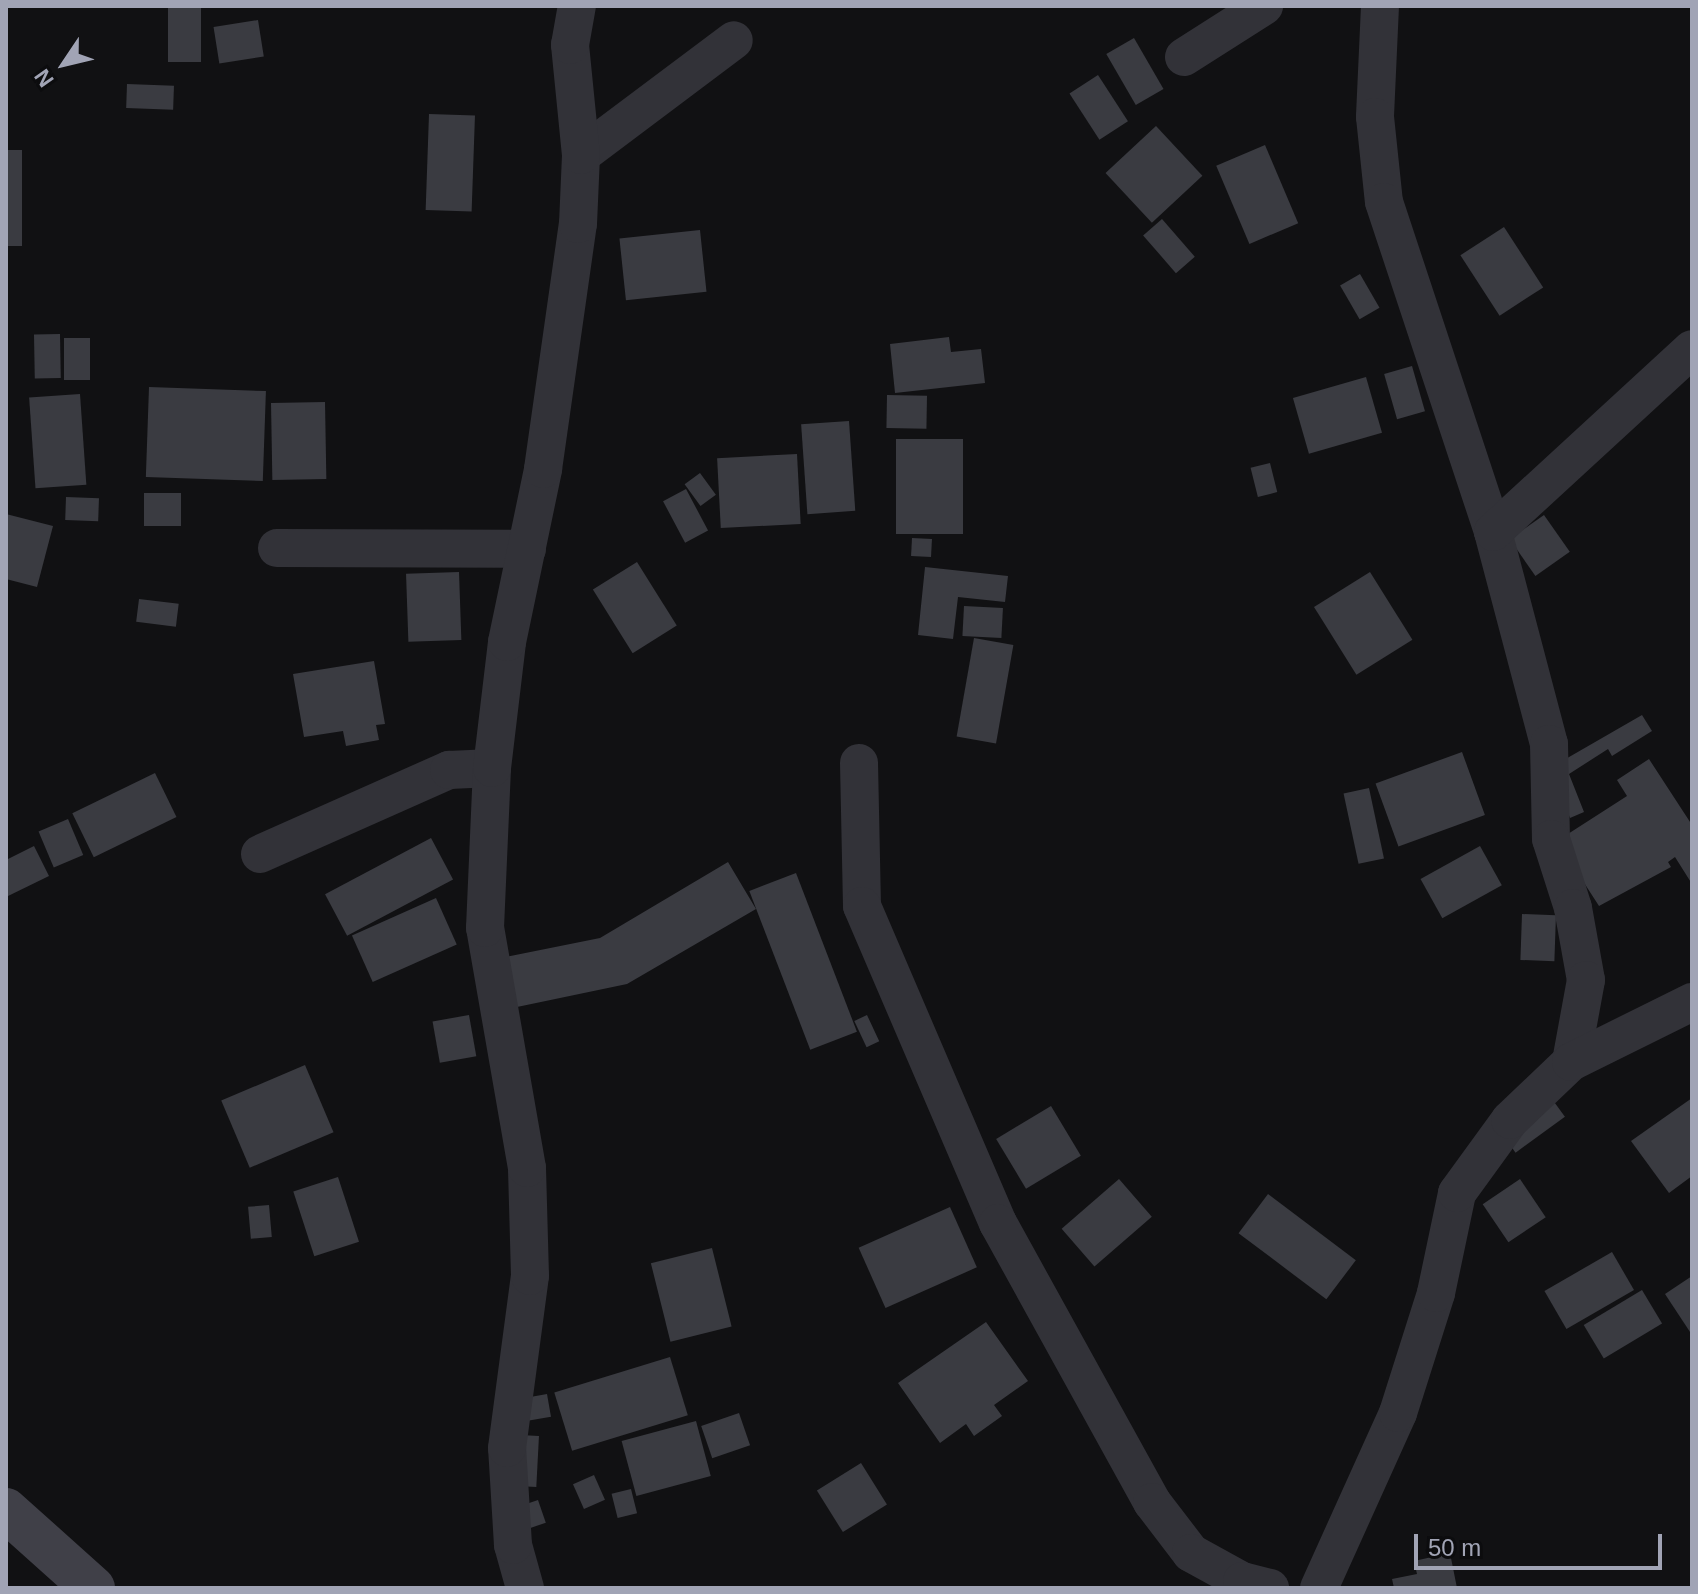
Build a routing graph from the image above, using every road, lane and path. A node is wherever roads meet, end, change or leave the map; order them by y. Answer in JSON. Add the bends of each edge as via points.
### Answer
{"nodes":[{"id":1,"x":577,"y":6,"type":"edge"},
{"id":2,"x":1264,"y":6,"type":"edge"},
{"id":3,"x":1380,"y":6,"type":"edge"},
{"id":4,"x":734,"y":40,"type":"dead end"},
{"id":5,"x":1184,"y":57,"type":"dead end"},
{"id":6,"x":581,"y":155,"type":"junction"},
{"id":7,"x":1692,"y":349,"type":"edge"},
{"id":8,"x":1493,"y":532,"type":"junction"},
{"id":9,"x":277,"y":548,"type":"dead end"},
{"id":10,"x":527,"y":549,"type":"junction"},
{"id":11,"x":859,"y":763,"type":"dead end"},
{"id":12,"x":492,"y":768,"type":"junction"},
{"id":13,"x":260,"y":854,"type":"dead end"},
{"id":14,"x":1692,"y":1002,"type":"edge"},
{"id":15,"x":1571,"y":1062,"type":"junction"},
{"id":16,"x":6,"y":1510,"type":"edge"},
{"id":17,"x":93,"y":1588,"type":"edge"},
{"id":18,"x":525,"y":1588,"type":"edge"},
{"id":19,"x":1270,"y":1588,"type":"edge"},
{"id":20,"x":1319,"y":1588,"type":"edge"}],
"edges":[{"from":1,"to":6,"type":"street","via":[[570,45]]},
{"from":2,"to":5,"type":"street"},
{"from":3,"to":8,"type":"street","via":[[1375,117],[1384,202]]},
{"from":4,"to":6,"type":"street"},
{"from":6,"to":10,"type":"street","via":[[578,224]]},
{"from":7,"to":8,"type":"street"},
{"from":8,"to":15,"type":"street","via":[[1549,744],[1551,839],[1573,908],[1586,980]]},
{"from":9,"to":10,"type":"street"},
{"from":10,"to":12,"type":"street","via":[[507,642]]},
{"from":11,"to":19,"type":"street","via":[[862,906],[998,1223],[1152,1502],[1191,1553],[1242,1581]]},
{"from":12,"to":13,"type":"street","via":[[449,770]]},
{"from":12,"to":18,"type":"street","via":[[485,928],[527,1168],[530,1276],[507,1448],[513,1545]]},
{"from":14,"to":15,"type":"street"},
{"from":15,"to":20,"type":"street","via":[[1510,1120],[1457,1193],[1436,1293],[1398,1413]]},
{"from":16,"to":17,"type":"street"}]}
